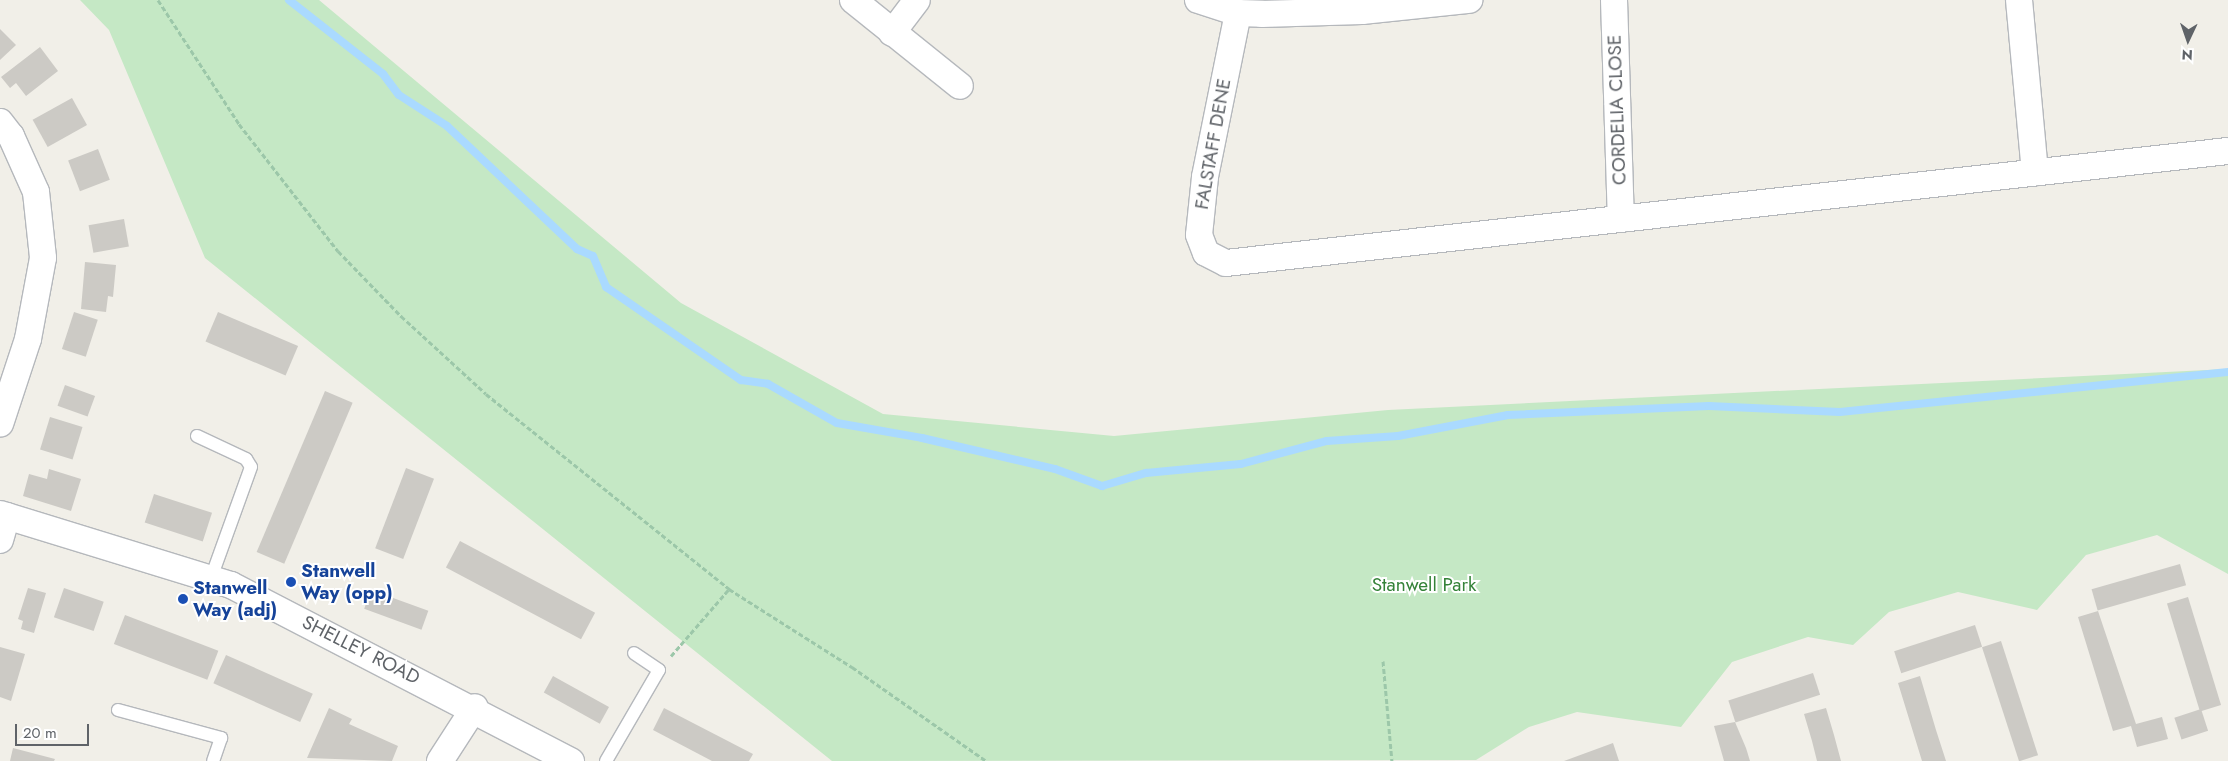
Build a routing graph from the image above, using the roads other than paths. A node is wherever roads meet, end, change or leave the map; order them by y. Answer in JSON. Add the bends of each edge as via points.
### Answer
{"nodes":[{"id":1,"x":853,"y":0,"type":"edge"},
{"id":2,"x":917,"y":0,"type":"edge"},
{"id":3,"x":1198,"y":0,"type":"edge"},
{"id":4,"x":1469,"y":0,"type":"edge"},
{"id":5,"x":1614,"y":0,"type":"edge"},
{"id":6,"x":2019,"y":0,"type":"edge"},
{"id":7,"x":1331,"y":6,"type":"edge"},
{"id":8,"x":1238,"y":13,"type":"junction"},
{"id":9,"x":892,"y":33,"type":"junction"},
{"id":10,"x":960,"y":86,"type":"dead end"},
{"id":11,"x":0,"y":122,"type":"edge"},
{"id":12,"x":2228,"y":151,"type":"edge"},
{"id":13,"x":2035,"y":172,"type":"junction"},
{"id":14,"x":1620,"y":219,"type":"junction"},
{"id":15,"x":0,"y":424,"type":"edge"},
{"id":16,"x":197,"y":436,"type":"dead end"},
{"id":17,"x":2,"y":523,"type":"edge"},
{"id":18,"x":211,"y":578,"type":"junction"},
{"id":19,"x":634,"y":653,"type":"dead end"},
{"id":20,"x":475,"y":707,"type":"junction"},
{"id":21,"x":118,"y":710,"type":"dead end"},
{"id":22,"x":213,"y":761,"type":"edge"},
{"id":23,"x":440,"y":761,"type":"edge"},
{"id":24,"x":571,"y":761,"type":"edge"},
{"id":25,"x":606,"y":761,"type":"edge"}],
"edges":[{"from":1,"to":9,"type":"street"},
{"from":2,"to":9,"type":"street"},
{"from":3,"to":8,"type":"street"},
{"from":4,"to":7,"type":"street"},
{"from":5,"to":14,"type":"street","name":"CORDELIA CLOSE"},
{"from":6,"to":13,"type":"street"},
{"from":7,"to":8,"type":"street"},
{"from":8,"to":14,"type":"street","name":"FALSTAFF DENE","via":[[1205,176],[1198,235],[1206,253],[1226,263]]},
{"from":9,"to":10,"type":"street"},
{"from":11,"to":15,"type":"street","via":[[11,136],[36,192],[43,258],[28,339]]},
{"from":12,"to":13,"type":"street"},
{"from":13,"to":14,"type":"street"},
{"from":16,"to":18,"type":"lane","via":[[246,459],[251,467]]},
{"from":17,"to":18,"type":"street","name":"SHELLEY ROAD"},
{"from":18,"to":20,"type":"street","name":"SHELLEY ROAD"},
{"from":19,"to":25,"type":"lane","via":[[659,670]]},
{"from":20,"to":23,"type":"street"},
{"from":20,"to":24,"type":"street","name":"SHELLEY ROAD"},
{"from":21,"to":22,"type":"lane","via":[[221,738]]}]}
